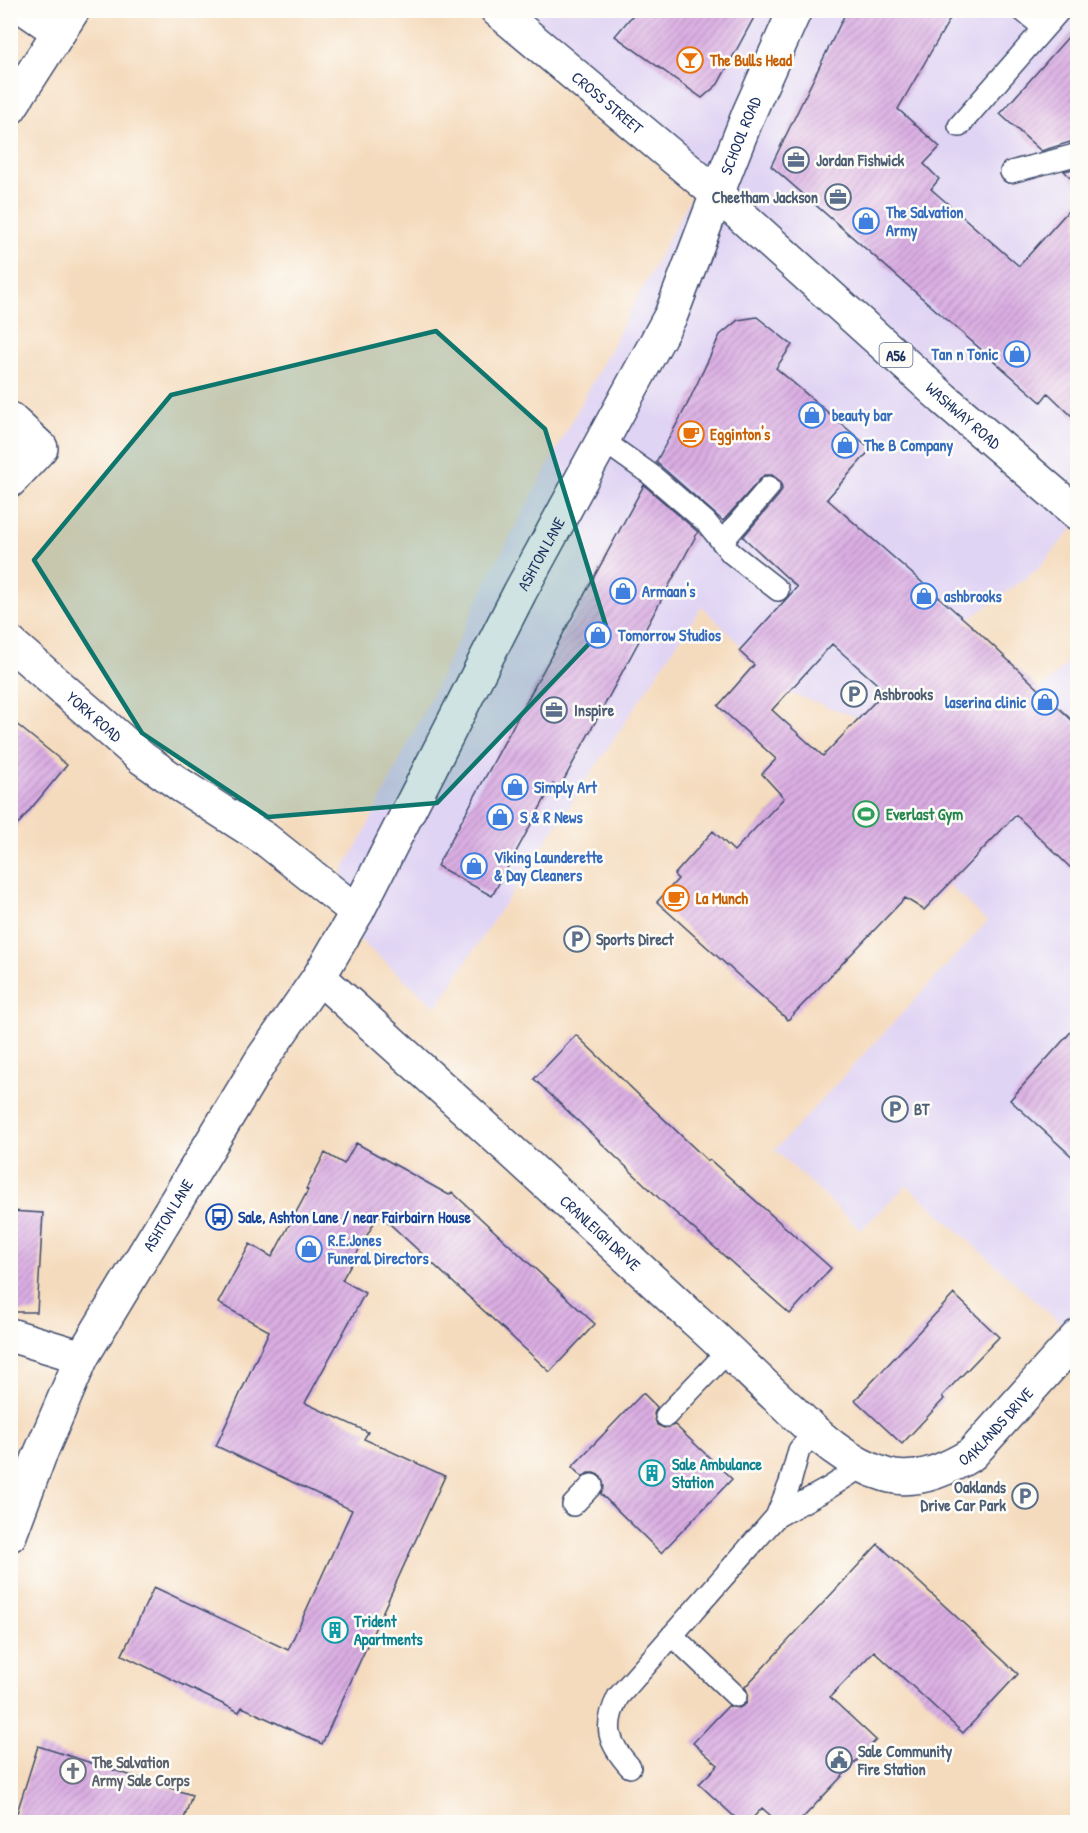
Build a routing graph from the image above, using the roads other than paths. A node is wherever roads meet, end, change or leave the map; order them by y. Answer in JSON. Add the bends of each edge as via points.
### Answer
{"nodes":[{"id":1,"x":27,"y":10,"type":"edge"},
{"id":2,"x":497,"y":10,"type":"edge"},
{"id":3,"x":795,"y":10,"type":"edge"},
{"id":4,"x":1022,"y":10,"type":"edge"},
{"id":5,"x":1060,"y":10,"type":"edge"},
{"id":6,"x":66,"y":21,"type":"edge"},
{"id":7,"x":1044,"y":28,"type":"junction"},
{"id":8,"x":10,"y":108,"type":"edge"},
{"id":9,"x":959,"y":126,"type":"dead end"},
{"id":10,"x":1077,"y":152,"type":"edge"},
{"id":11,"x":1011,"y":172,"type":"dead end"},
{"id":12,"x":717,"y":195,"type":"junction"},
{"id":13,"x":10,"y":419,"type":"edge"},
{"id":14,"x":602,"y":440,"type":"junction"},
{"id":15,"x":10,"y":481,"type":"edge"},
{"id":16,"x":769,"y":488,"type":"dead end"},
{"id":17,"x":1077,"y":514,"type":"edge"},
{"id":18,"x":722,"y":542,"type":"junction"},
{"id":19,"x":778,"y":590,"type":"dead end"},
{"id":20,"x":10,"y":643,"type":"edge"},
{"id":21,"x":357,"y":912,"type":"junction"},
{"id":22,"x":319,"y":977,"type":"junction"},
{"id":23,"x":10,"y":1335,"type":"edge"},
{"id":24,"x":1077,"y":1336,"type":"edge"},
{"id":25,"x":729,"y":1350,"type":"junction"},
{"id":26,"x":82,"y":1357,"type":"junction"},
{"id":27,"x":666,"y":1416,"type":"dead end"},
{"id":28,"x":814,"y":1432,"type":"junction"},
{"id":29,"x":876,"y":1471,"type":"junction"},
{"id":30,"x":592,"y":1485,"type":"dead end"},
{"id":31,"x":573,"y":1505,"type":"dead end"},
{"id":32,"x":776,"y":1517,"type":"junction"},
{"id":33,"x":10,"y":1535,"type":"edge"},
{"id":34,"x":672,"y":1635,"type":"junction"},
{"id":35,"x":736,"y":1696,"type":"dead end"},
{"id":36,"x":630,"y":1767,"type":"dead end"}],
"edges":[{"from":1,"to":6,"type":"main road"},
{"from":2,"to":12,"type":"main road","name":"CROSS STREET","number":"A56"},
{"from":3,"to":12,"type":"main road","name":"SCHOOL ROAD"},
{"from":4,"to":7,"type":"lane"},
{"from":5,"to":7,"type":"lane"},
{"from":6,"to":8,"type":"main road"},
{"from":7,"to":9,"type":"lane"},
{"from":10,"to":11,"type":"lane"},
{"from":12,"to":14,"type":"main road","name":"ASHTON LANE","via":[[675,305]]},
{"from":12,"to":17,"type":"main road","name":"WASHWAY ROAD","number":"A56"},
{"from":13,"to":15,"type":"main road","via":[[41,448]]},
{"from":14,"to":18,"type":"lane","via":[[650,474],[706,522]]},
{"from":14,"to":21,"type":"main road","name":"ASHTON LANE","via":[[477,674]]},
{"from":16,"to":18,"type":"lane"},
{"from":18,"to":19,"type":"lane"},
{"from":20,"to":21,"type":"main road","name":"YORK ROAD","via":[[142,758],[265,839]]},
{"from":21,"to":22,"type":"main road","name":"ASHTON LANE"},
{"from":22,"to":25,"type":"main road","name":"CRANLEIGH DRIVE"},
{"from":22,"to":26,"type":"main road","name":"ASHTON LANE","via":[[262,1059]]},
{"from":23,"to":26,"type":"main road"},
{"from":24,"to":29,"type":"main road","name":"OAKLANDS DRIVE","via":[[972,1454],[929,1474]]},
{"from":25,"to":27,"type":"lane"},
{"from":25,"to":28,"type":"main road","name":"CRANLEIGH DRIVE"},
{"from":26,"to":33,"type":"main road","name":"ASHTON LANE"},
{"from":28,"to":29,"type":"main road","name":"CRANLEIGH DRIVE","via":[[836,1450]]},
{"from":28,"to":32,"type":"lane","via":[[799,1450]]},
{"from":29,"to":32,"type":"lane","via":[[827,1489]]},
{"from":30,"to":31,"type":"lane"},
{"from":32,"to":34,"type":"lane"},
{"from":34,"to":35,"type":"lane"},
{"from":34,"to":36,"type":"lane","via":[[618,1697],[611,1712],[611,1741]]}]}
